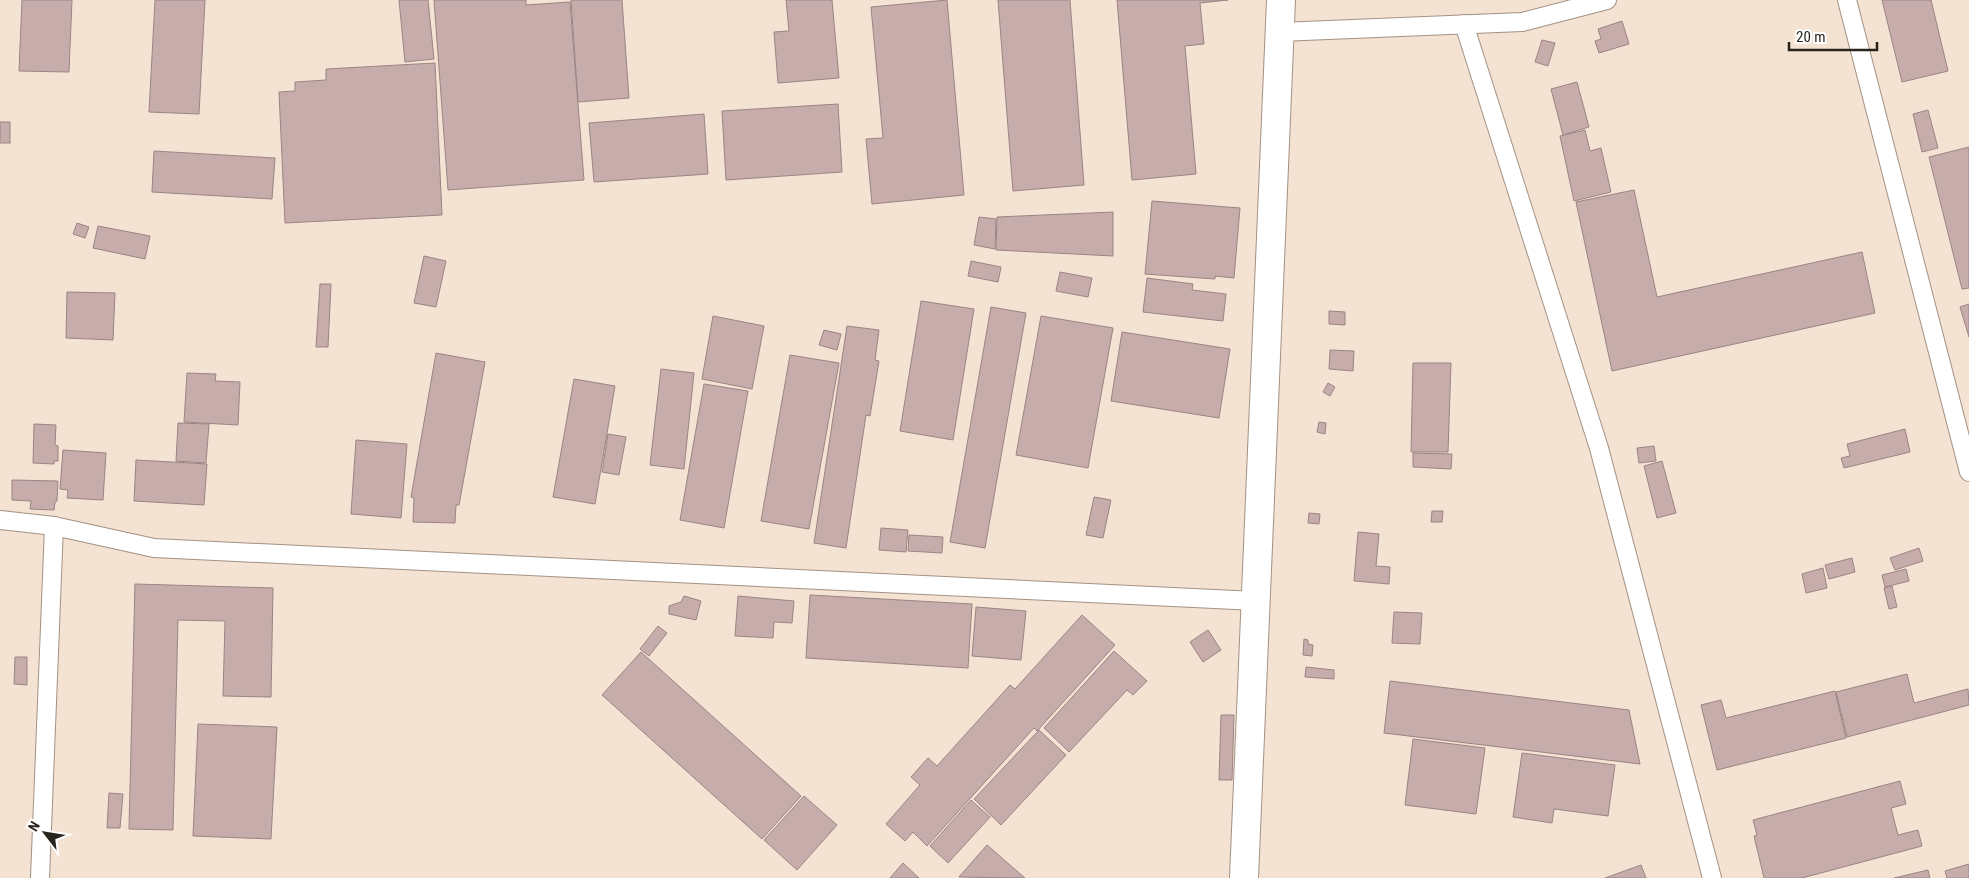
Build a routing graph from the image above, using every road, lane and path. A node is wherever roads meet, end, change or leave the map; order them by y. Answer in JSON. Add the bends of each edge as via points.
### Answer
{"nodes":[{"id":1,"x":1281,"y":0,"type":"edge"},
{"id":2,"x":1607,"y":0,"type":"edge"},
{"id":3,"x":1847,"y":0,"type":"edge"},
{"id":4,"x":1464,"y":24,"type":"junction"},
{"id":5,"x":1280,"y":32,"type":"junction"},
{"id":6,"x":1969,"y":472,"type":"edge"},
{"id":7,"x":0,"y":520,"type":"edge"},
{"id":8,"x":54,"y":526,"type":"junction"},
{"id":9,"x":1256,"y":600,"type":"junction"},
{"id":10,"x":40,"y":878,"type":"edge"},
{"id":11,"x":1244,"y":878,"type":"edge"},
{"id":12,"x":1712,"y":878,"type":"edge"}],
"edges":[{"from":1,"to":5,"type":"street"},
{"from":2,"to":4,"type":"lane","via":[[1522,22]]},
{"from":3,"to":6,"type":"lane"},
{"from":4,"to":5,"type":"lane"},
{"from":4,"to":12,"type":"lane","via":[[1599,448]]},
{"from":5,"to":9,"type":"street"},
{"from":7,"to":8,"type":"lane"},
{"from":8,"to":9,"type":"lane","via":[[154,548]]},
{"from":8,"to":10,"type":"lane"},
{"from":9,"to":11,"type":"street"}]}
